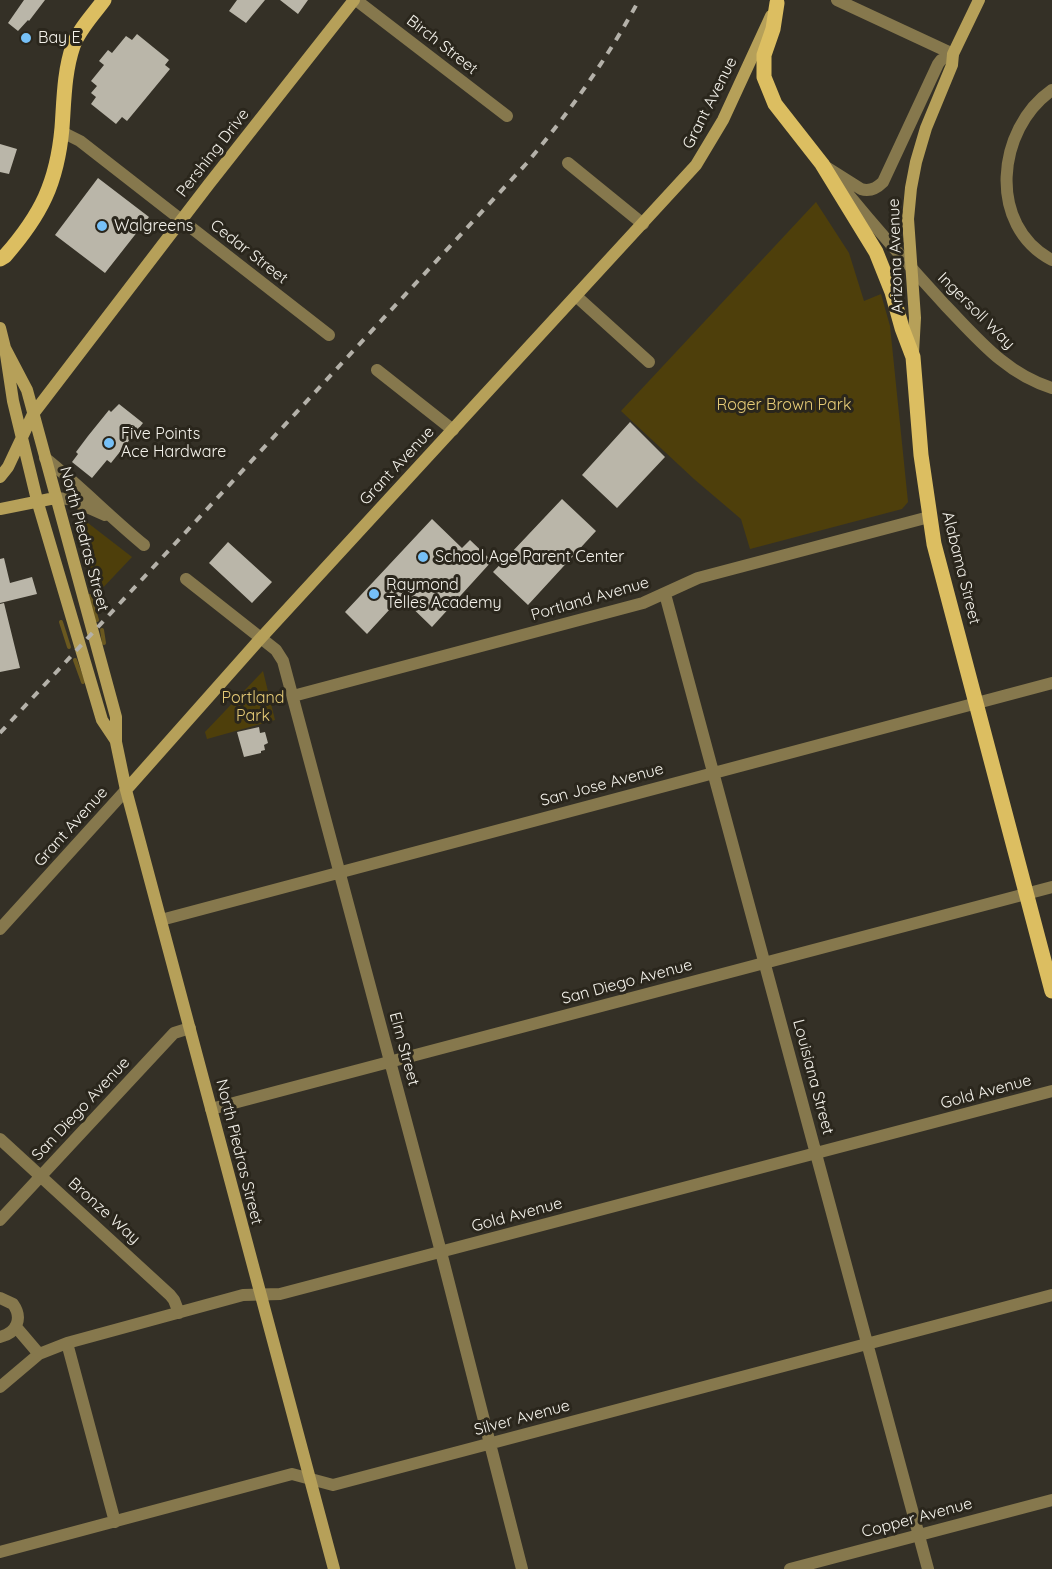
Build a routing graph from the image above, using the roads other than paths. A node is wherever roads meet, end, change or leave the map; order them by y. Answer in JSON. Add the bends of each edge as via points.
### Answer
{"nodes":[{"id":1,"x":104,"y":0,"type":"edge"},
{"id":2,"x":355,"y":0,"type":"edge"},
{"id":3,"x":837,"y":0,"type":"edge"},
{"id":4,"x":979,"y":0,"type":"edge"},
{"id":5,"x":778,"y":2,"type":"edge"},
{"id":6,"x":953,"y":54,"type":"junction"},
{"id":7,"x":1052,"y":90,"type":"edge"},
{"id":8,"x":507,"y":116,"type":"dead end"},
{"id":9,"x":62,"y":132,"type":"junction"},
{"id":10,"x":568,"y":164,"type":"dead end"},
{"id":11,"x":822,"y":164,"type":"junction"},
{"id":12,"x":181,"y":220,"type":"junction"},
{"id":13,"x":643,"y":224,"type":"junction"},
{"id":14,"x":0,"y":259,"type":"edge"},
{"id":15,"x":1052,"y":260,"type":"edge"},
{"id":16,"x":911,"y":268,"type":"junction"},
{"id":17,"x":576,"y":296,"type":"junction"},
{"id":18,"x":0,"y":328,"type":"edge"},
{"id":19,"x":329,"y":335,"type":"dead end"},
{"id":20,"x":5,"y":348,"type":"junction"},
{"id":21,"x":913,"y":357,"type":"junction"},
{"id":22,"x":649,"y":362,"type":"dead end"},
{"id":23,"x":377,"y":370,"type":"dead end"},
{"id":24,"x":1052,"y":388,"type":"edge"},
{"id":25,"x":33,"y":414,"type":"junction"},
{"id":26,"x":453,"y":430,"type":"junction"},
{"id":27,"x":22,"y":438,"type":"junction"},
{"id":28,"x":45,"y":458,"type":"junction"},
{"id":29,"x":0,"y":477,"type":"edge"},
{"id":30,"x":55,"y":498,"type":"junction"},
{"id":31,"x":38,"y":500,"type":"junction"},
{"id":32,"x":0,"y":509,"type":"edge"},
{"id":33,"x":929,"y":517,"type":"junction"},
{"id":34,"x":114,"y":520,"type":"junction"},
{"id":35,"x":144,"y":545,"type":"dead end"},
{"id":36,"x":186,"y":579,"type":"dead end"},
{"id":37,"x":665,"y":594,"type":"junction"},
{"id":38,"x":260,"y":639,"type":"junction"},
{"id":39,"x":1052,"y":683,"type":"edge"},
{"id":40,"x":293,"y":696,"type":"junction"},
{"id":41,"x":976,"y":703,"type":"junction"},
{"id":42,"x":116,"y":742,"type":"junction"},
{"id":43,"x":713,"y":772,"type":"junction"},
{"id":44,"x":126,"y":790,"type":"junction"},
{"id":45,"x":339,"y":872,"type":"junction"},
{"id":46,"x":1052,"y":887,"type":"edge"},
{"id":47,"x":1026,"y":894,"type":"junction"},
{"id":48,"x":161,"y":920,"type":"junction"},
{"id":49,"x":0,"y":929,"type":"edge"},
{"id":50,"x":765,"y":963,"type":"junction"},
{"id":51,"x":1052,"y":991,"type":"edge"},
{"id":52,"x":190,"y":1028,"type":"junction"},
{"id":53,"x":390,"y":1062,"type":"junction"},
{"id":54,"x":1052,"y":1091,"type":"edge"},
{"id":55,"x":212,"y":1109,"type":"junction"},
{"id":56,"x":0,"y":1138,"type":"edge"},
{"id":57,"x":816,"y":1154,"type":"junction"},
{"id":58,"x":40,"y":1176,"type":"junction"},
{"id":59,"x":0,"y":1220,"type":"edge"},
{"id":60,"x":441,"y":1252,"type":"junction"},
{"id":61,"x":1052,"y":1295,"type":"edge"},
{"id":62,"x":260,"y":1296,"type":"junction"},
{"id":63,"x":0,"y":1298,"type":"edge"},
{"id":64,"x":179,"y":1313,"type":"junction"},
{"id":65,"x":16,"y":1327,"type":"junction"},
{"id":66,"x":0,"y":1337,"type":"edge"},
{"id":67,"x":67,"y":1343,"type":"junction"},
{"id":68,"x":867,"y":1344,"type":"junction"},
{"id":69,"x":39,"y":1354,"type":"junction"},
{"id":70,"x":0,"y":1387,"type":"edge"},
{"id":71,"x":491,"y":1444,"type":"junction"},
{"id":72,"x":310,"y":1480,"type":"junction"},
{"id":73,"x":1052,"y":1500,"type":"edge"},
{"id":74,"x":115,"y":1521,"type":"junction"},
{"id":75,"x":919,"y":1535,"type":"junction"},
{"id":76,"x":0,"y":1552,"type":"edge"},
{"id":77,"x":334,"y":1569,"type":"edge"},
{"id":78,"x":522,"y":1569,"type":"edge"},
{"id":79,"x":790,"y":1569,"type":"edge"},
{"id":80,"x":928,"y":1569,"type":"edge"}],
"edges":[{"from":1,"to":9,"type":"main road","via":[[73,46]]},
{"from":2,"to":8,"type":"street","name":"Birch Street"},
{"from":2,"to":12,"type":"main road","name":"Pershing Drive"},
{"from":3,"to":6,"type":"street"},
{"from":4,"to":6,"type":"main road","name":"Arizona Avenue"},
{"from":5,"to":11,"type":"main road","name":"Alabama Street","via":[[764,54],[764,77],[775,104]]},
{"from":5,"to":13,"type":"main road","name":"Grant Avenue","via":[[705,151]]},
{"from":6,"to":11,"type":"street","name":"Arizona Avenue","via":[[938,64],[878,187],[861,189]]},
{"from":6,"to":16,"type":"main road","name":"Arizona Avenue","via":[[916,162],[908,219]]},
{"from":7,"to":15,"type":"street","via":[[1032,108],[1013,142],[1006,183],[1018,228],[1036,250]]},
{"from":9,"to":12,"type":"street","name":"Cedar Street","via":[[80,141]]},
{"from":9,"to":14,"type":"main road","via":[[51,186],[40,210]]},
{"from":10,"to":13,"type":"street"},
{"from":11,"to":16,"type":"street","name":"Alabama Street"},
{"from":11,"to":21,"type":"main road","name":"Alabama Street","via":[[876,252]]},
{"from":12,"to":19,"type":"street","name":"Cedar Street"},
{"from":12,"to":25,"type":"main road","name":"Pershing Drive"},
{"from":13,"to":17,"type":"main road","name":"Grant Avenue"},
{"from":16,"to":21,"type":"main road","name":"Arizona Avenue"},
{"from":16,"to":24,"type":"street","name":"Ingersoll Way","via":[[995,357]]},
{"from":17,"to":22,"type":"street"},
{"from":17,"to":26,"type":"main road","name":"Grant Avenue"},
{"from":18,"to":20,"type":"main road","name":"North Piedras Street"},
{"from":20,"to":25,"type":"main road","name":"North Piedras Street","via":[[27,390]]},
{"from":20,"to":27,"type":"main road","name":"North Piedras Street"},
{"from":21,"to":33,"type":"main road","name":"Alabama Street"},
{"from":23,"to":26,"type":"street"},
{"from":25,"to":27,"type":"main road","name":"Pershing Drive"},
{"from":25,"to":28,"type":"main road","name":"North Piedras Street"},
{"from":26,"to":38,"type":"main road","name":"Grant Avenue"},
{"from":27,"to":29,"type":"main road","name":"Pershing Drive"},
{"from":27,"to":31,"type":"main road","name":"North Piedras Street"},
{"from":28,"to":30,"type":"main road","name":"North Piedras Street"},
{"from":28,"to":34,"type":"street"},
{"from":30,"to":31,"type":"main road"},
{"from":30,"to":34,"type":"street","via":[[69,499]]},
{"from":30,"to":42,"type":"main road","name":"North Piedras Street","via":[[116,717]]},
{"from":31,"to":32,"type":"main road"},
{"from":31,"to":42,"type":"main road","name":"North Piedras Street","via":[[102,720]]},
{"from":33,"to":37,"type":"street","name":"Portland Avenue","via":[[698,578]]},
{"from":33,"to":41,"type":"main road","name":"Alabama Street"},
{"from":34,"to":35,"type":"street"},
{"from":36,"to":38,"type":"street","name":"Elm Street"},
{"from":37,"to":40,"type":"street","name":"Portland Avenue"},
{"from":37,"to":43,"type":"street","name":"Louisiana Street"},
{"from":38,"to":40,"type":"street","name":"Elm Street","via":[[280,654]]},
{"from":38,"to":44,"type":"main road","name":"Grant Avenue"},
{"from":39,"to":41,"type":"street","name":"San Jose Avenue"},
{"from":40,"to":45,"type":"street","name":"Elm Street"},
{"from":41,"to":43,"type":"street","name":"San Jose Avenue"},
{"from":41,"to":47,"type":"main road","name":"Alabama Street"},
{"from":42,"to":44,"type":"main road","name":"North Piedras Street"},
{"from":43,"to":45,"type":"street","name":"San Jose Avenue"},
{"from":43,"to":50,"type":"street","name":"Louisiana Street"},
{"from":44,"to":48,"type":"main road","name":"North Piedras Street"},
{"from":44,"to":49,"type":"street","name":"Grant Avenue"},
{"from":45,"to":48,"type":"street","name":"San Jose Avenue"},
{"from":45,"to":53,"type":"street","name":"Elm Street"},
{"from":46,"to":47,"type":"street","name":"San Diego Avenue"},
{"from":47,"to":50,"type":"street","name":"San Diego Avenue"},
{"from":47,"to":51,"type":"main road","name":"Alabama Street"},
{"from":48,"to":52,"type":"main road","name":"North Piedras Street"},
{"from":50,"to":53,"type":"street","name":"San Diego Avenue"},
{"from":50,"to":57,"type":"street","name":"Louisiana Street"},
{"from":52,"to":55,"type":"main road","name":"North Piedras Street"},
{"from":52,"to":58,"type":"street","name":"San Diego Avenue","via":[[174,1033]]},
{"from":53,"to":55,"type":"street","name":"San Diego Avenue"},
{"from":53,"to":60,"type":"street","name":"Elm Street"},
{"from":54,"to":57,"type":"street","name":"Gold Avenue"},
{"from":55,"to":62,"type":"main road","name":"North Piedras Street"},
{"from":56,"to":58,"type":"street","name":"Bronze Way"},
{"from":57,"to":60,"type":"street","name":"Gold Avenue"},
{"from":57,"to":68,"type":"street","name":"Louisiana Street"},
{"from":58,"to":59,"type":"street","name":"San Diego Avenue"},
{"from":58,"to":64,"type":"street","name":"Bronze Way","via":[[170,1295]]},
{"from":60,"to":62,"type":"street","name":"Gold Avenue"},
{"from":60,"to":71,"type":"street","name":"Elm Street"},
{"from":61,"to":68,"type":"street","name":"Silver Avenue"},
{"from":62,"to":64,"type":"street","name":"Gold Avenue","via":[[243,1295]]},
{"from":62,"to":72,"type":"main road","name":"North Piedras Street"},
{"from":63,"to":65,"type":"street","via":[[16,1309]]},
{"from":64,"to":67,"type":"street","name":"Gold Avenue"},
{"from":65,"to":66,"type":"street"},
{"from":65,"to":69,"type":"street"},
{"from":67,"to":69,"type":"street","name":"Gold Avenue"},
{"from":67,"to":74,"type":"street"},
{"from":68,"to":71,"type":"street","name":"Silver Avenue"},
{"from":68,"to":75,"type":"street","name":"Louisiana Street"},
{"from":69,"to":70,"type":"street","name":"Gold Avenue"},
{"from":71,"to":72,"type":"street","name":"Silver Avenue","via":[[333,1485]]},
{"from":71,"to":78,"type":"street","name":"Elm Street"},
{"from":72,"to":74,"type":"street","name":"Silver Avenue","via":[[292,1474]]},
{"from":72,"to":77,"type":"main road","name":"North Piedras Street"},
{"from":73,"to":75,"type":"street","name":"Copper Avenue"},
{"from":74,"to":76,"type":"street","name":"Silver Avenue"},
{"from":75,"to":79,"type":"street","name":"Copper Avenue"},
{"from":75,"to":80,"type":"street","name":"Louisiana Street"}]}
